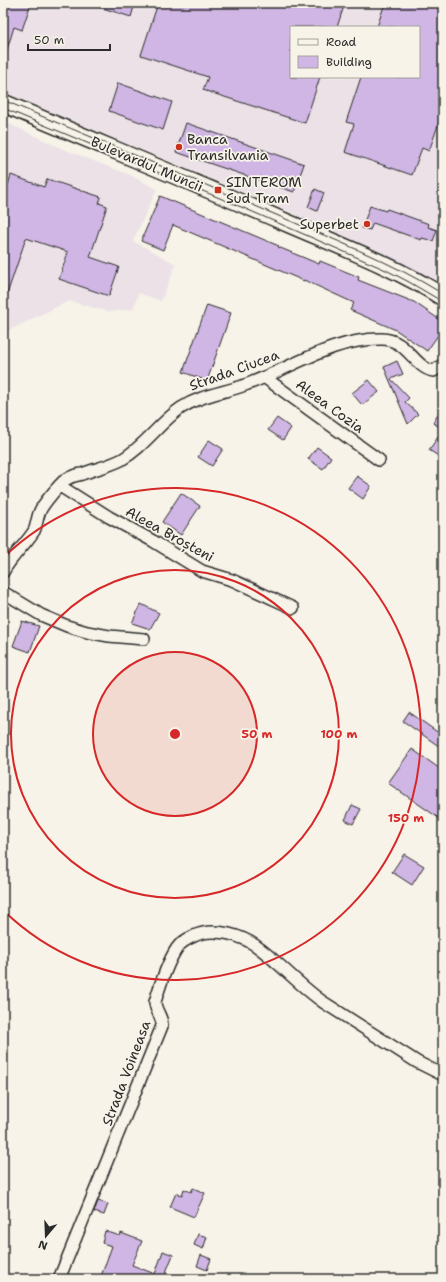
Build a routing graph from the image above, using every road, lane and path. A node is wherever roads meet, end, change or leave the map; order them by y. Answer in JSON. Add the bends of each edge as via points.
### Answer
{"nodes":[{"id":1,"x":3,"y":103,"type":"edge"},
{"id":2,"x":443,"y":297,"type":"edge"},
{"id":3,"x":443,"y":364,"type":"edge"},
{"id":4,"x":264,"y":377,"type":"junction"},
{"id":5,"x":379,"y":460,"type":"dead end"},
{"id":6,"x":60,"y":486,"type":"junction"},
{"id":7,"x":3,"y":572,"type":"edge"},
{"id":8,"x":3,"y":592,"type":"edge"},
{"id":9,"x":293,"y":608,"type":"dead end"},
{"id":10,"x":144,"y":639,"type":"dead end"},
{"id":11,"x":443,"y":1075,"type":"edge"},
{"id":12,"x":59,"y":1279,"type":"edge"}],
"edges":[{"from":1,"to":2,"type":"main road","name":"Bulevardul Muncii","via":[[381,264]]},
{"from":3,"to":4,"type":"street","name":"Strada Ciucea","via":[[434,371],[430,370],[402,346],[384,338],[328,349]]},
{"from":4,"to":5,"type":"street","name":"Aleea Cozia"},
{"from":4,"to":6,"type":"street","name":"Strada Ciucea","via":[[194,400],[165,420],[131,454],[110,465],[65,480]]},
{"from":6,"to":7,"type":"street","name":"Strada Ciucea","via":[[42,507],[34,531]]},
{"from":6,"to":9,"type":"street","name":"Aleea Broșteni","via":[[202,571],[232,580]]},
{"from":8,"to":10,"type":"street","via":[[54,622],[109,636]]},
{"from":11,"to":12,"type":"street","name":"Strada Voineasa","via":[[411,1058],[323,1002],[250,942],[215,932],[202,933],[185,940],[172,956],[155,1002],[162,1026]]}]}
